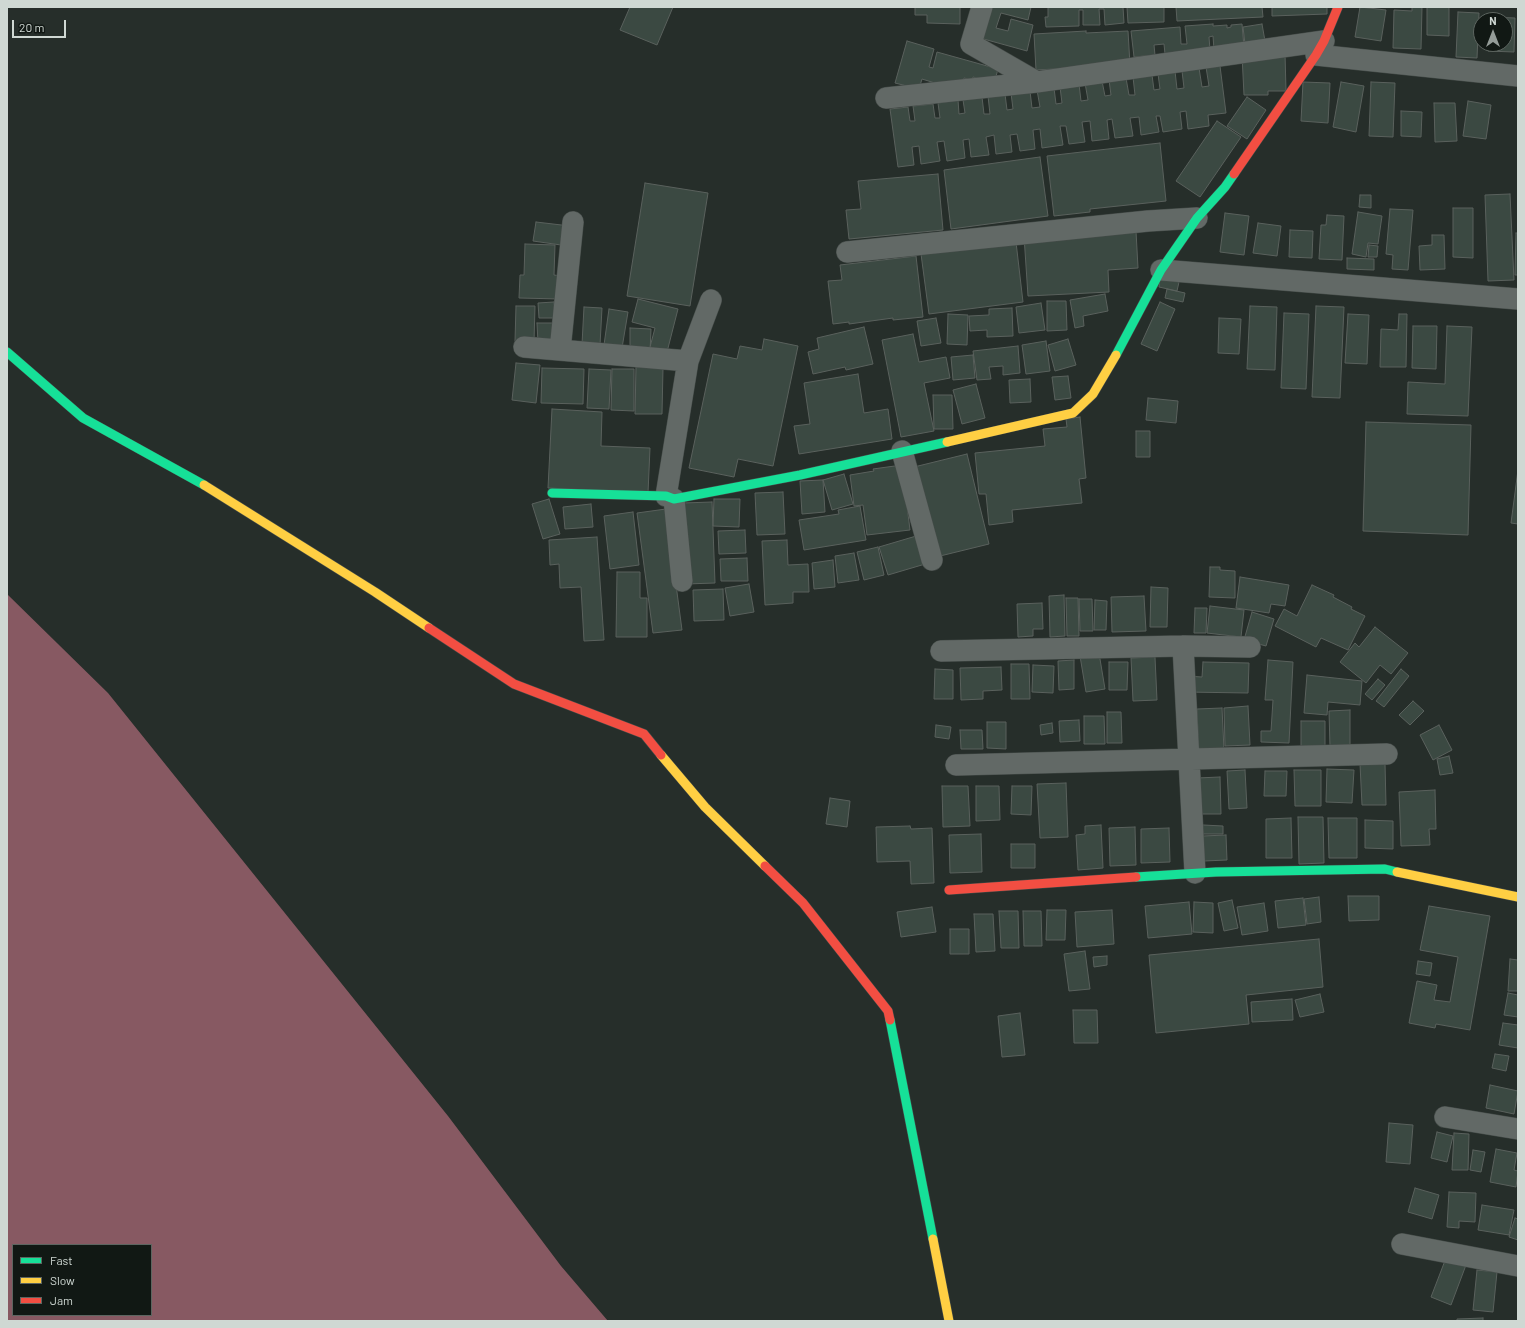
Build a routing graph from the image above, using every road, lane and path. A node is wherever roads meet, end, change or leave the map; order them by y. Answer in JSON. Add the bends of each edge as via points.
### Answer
{"nodes":[{"id":1,"x":982,"y":7,"type":"edge"},
{"id":2,"x":1338,"y":7,"type":"edge"},
{"id":3,"x":1320,"y":48,"type":"junction"},
{"id":4,"x":1518,"y":76,"type":"edge"},
{"id":5,"x":1037,"y":82,"type":"junction"},
{"id":6,"x":886,"y":98,"type":"dead end"},
{"id":7,"x":1197,"y":218,"type":"junction"},
{"id":8,"x":573,"y":222,"type":"dead end"},
{"id":9,"x":847,"y":252,"type":"dead end"},
{"id":10,"x":1161,"y":270,"type":"junction"},
{"id":11,"x":1518,"y":299,"type":"edge"},
{"id":12,"x":711,"y":300,"type":"dead end"},
{"id":13,"x":524,"y":347,"type":"dead end"},
{"id":14,"x":560,"y":350,"type":"junction"},
{"id":15,"x":7,"y":352,"type":"edge"},
{"id":16,"x":688,"y":361,"type":"junction"},
{"id":17,"x":902,"y":451,"type":"junction"},
{"id":18,"x":552,"y":493,"type":"dead end"},
{"id":19,"x":670,"y":498,"type":"junction"},
{"id":20,"x":932,"y":560,"type":"dead end"},
{"id":21,"x":682,"y":581,"type":"dead end"},
{"id":22,"x":1183,"y":646,"type":"junction"},
{"id":23,"x":1250,"y":647,"type":"dead end"},
{"id":24,"x":941,"y":651,"type":"dead end"},
{"id":25,"x":1387,"y":754,"type":"dead end"},
{"id":26,"x":1189,"y":759,"type":"junction"},
{"id":27,"x":956,"y":764,"type":"dead end"},
{"id":28,"x":1195,"y":873,"type":"junction"},
{"id":29,"x":949,"y":890,"type":"dead end"},
{"id":30,"x":1518,"y":897,"type":"edge"},
{"id":31,"x":1445,"y":1117,"type":"dead end"},
{"id":32,"x":1518,"y":1129,"type":"edge"},
{"id":33,"x":1402,"y":1244,"type":"dead end"},
{"id":34,"x":1518,"y":1266,"type":"edge"},
{"id":35,"x":948,"y":1321,"type":"edge"}],
"edges":[{"from":1,"to":5,"type":"street","via":[[971,44]]},
{"from":2,"to":3,"type":"street"},
{"from":3,"to":4,"type":"street"},
{"from":3,"to":5,"type":"street"},
{"from":3,"to":7,"type":"street","via":[[1225,187]]},
{"from":5,"to":6,"type":"street"},
{"from":7,"to":9,"type":"street"},
{"from":7,"to":10,"type":"street"},
{"from":8,"to":14,"type":"street"},
{"from":10,"to":11,"type":"street"},
{"from":10,"to":17,"type":"street","via":[[1106,373],[1093,394],[1073,413]]},
{"from":12,"to":16,"type":"street"},
{"from":13,"to":14,"type":"street"},
{"from":14,"to":16,"type":"street"},
{"from":15,"to":35,"type":"street","via":[[83,418],[206,486],[375,592],[514,684],[644,734],[704,808],[803,903],[888,1011]]},
{"from":16,"to":19,"type":"street"},
{"from":17,"to":19,"type":"street","via":[[800,474]]},
{"from":17,"to":20,"type":"street"},
{"from":18,"to":19,"type":"street"},
{"from":19,"to":21,"type":"street"},
{"from":22,"to":23,"type":"street"},
{"from":22,"to":24,"type":"street"},
{"from":22,"to":26,"type":"street"},
{"from":25,"to":26,"type":"street"},
{"from":26,"to":27,"type":"street"},
{"from":26,"to":28,"type":"street"},
{"from":28,"to":29,"type":"street"},
{"from":28,"to":30,"type":"street","via":[[1385,869]]},
{"from":31,"to":32,"type":"street"},
{"from":33,"to":34,"type":"street"}]}
